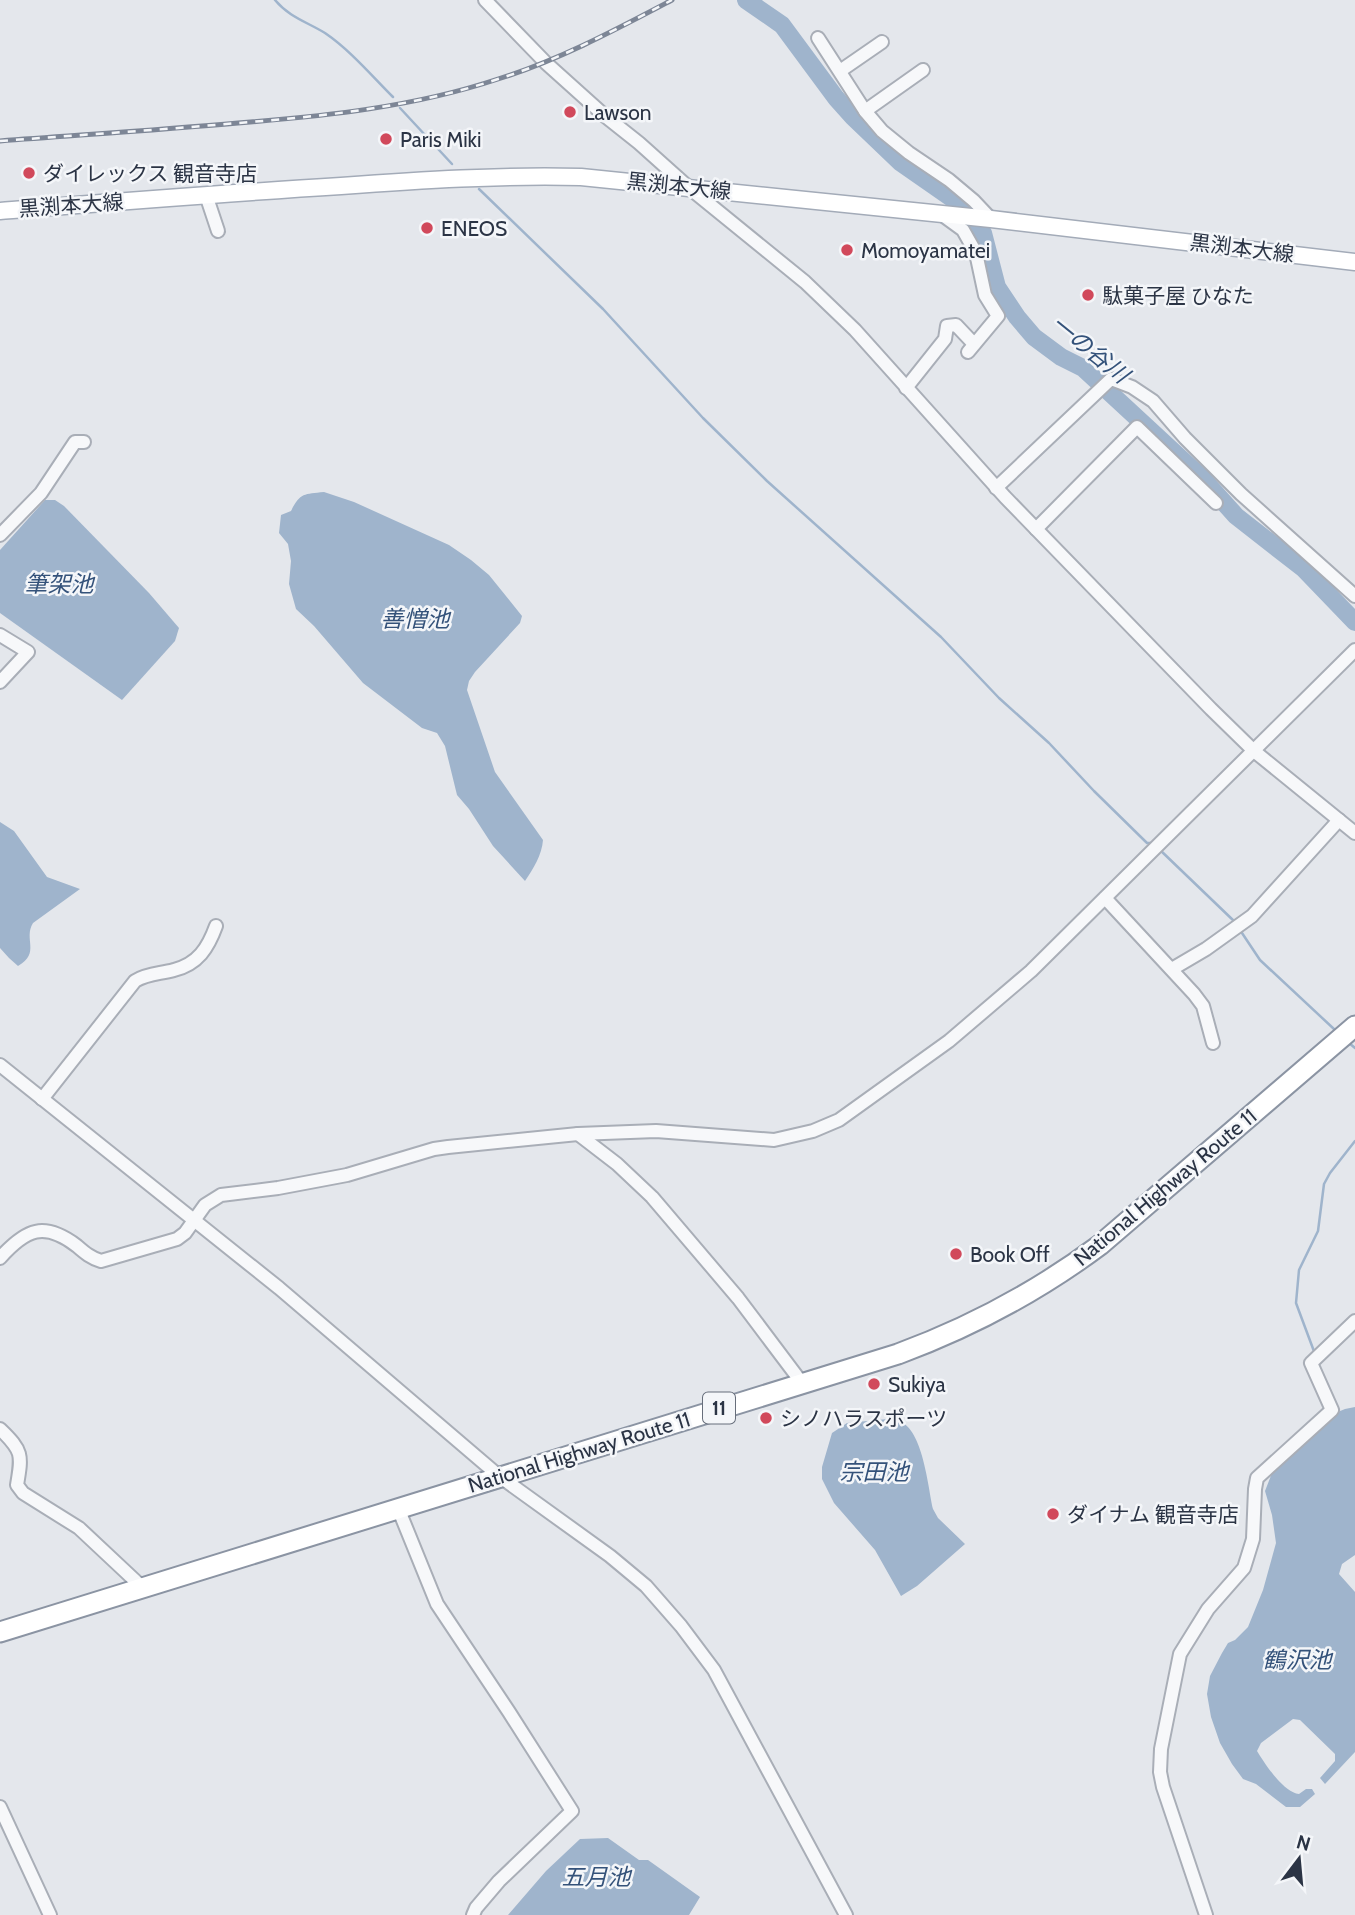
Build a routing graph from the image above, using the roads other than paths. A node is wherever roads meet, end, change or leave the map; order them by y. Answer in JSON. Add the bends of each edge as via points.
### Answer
{"nodes":[{"id":1,"x":485,"y":0,"type":"edge"},
{"id":2,"x":818,"y":38,"type":"dead end"},
{"id":3,"x":882,"y":42,"type":"dead end"},
{"id":4,"x":923,"y":70,"type":"dead end"},
{"id":5,"x":841,"y":71,"type":"junction"},
{"id":6,"x":865,"y":111,"type":"junction"},
{"id":7,"x":687,"y":186,"type":"junction"},
{"id":8,"x":206,"y":195,"type":"junction"},
{"id":9,"x":0,"y":211,"type":"edge"},
{"id":10,"x":941,"y":213,"type":"junction"},
{"id":11,"x":991,"y":219,"type":"junction"},
{"id":12,"x":218,"y":231,"type":"dead end"},
{"id":13,"x":1355,"y":262,"type":"edge"},
{"id":14,"x":906,"y":388,"type":"junction"},
{"id":15,"x":84,"y":442,"type":"dead end"},
{"id":16,"x":996,"y":488,"type":"junction"},
{"id":17,"x":1216,"y":503,"type":"dead end"},
{"id":18,"x":1035,"y":529,"type":"junction"},
{"id":19,"x":0,"y":535,"type":"edge"},
{"id":20,"x":1355,"y":596,"type":"edge"},
{"id":21,"x":0,"y":635,"type":"edge"},
{"id":22,"x":1355,"y":650,"type":"edge"},
{"id":23,"x":0,"y":682,"type":"edge"},
{"id":24,"x":1254,"y":751,"type":"junction"},
{"id":25,"x":1339,"y":820,"type":"junction"},
{"id":26,"x":1355,"y":833,"type":"edge"},
{"id":27,"x":1105,"y":898,"type":"junction"},
{"id":28,"x":216,"y":926,"type":"dead end"},
{"id":29,"x":1172,"y":970,"type":"junction"},
{"id":30,"x":1355,"y":1026,"type":"edge"},
{"id":31,"x":1213,"y":1043,"type":"dead end"},
{"id":32,"x":0,"y":1065,"type":"edge"},
{"id":33,"x":41,"y":1098,"type":"junction"},
{"id":34,"x":578,"y":1133,"type":"junction"},
{"id":35,"x":195,"y":1220,"type":"junction"},
{"id":36,"x":2,"y":1253,"type":"edge"},
{"id":37,"x":1355,"y":1321,"type":"edge"},
{"id":38,"x":802,"y":1383,"type":"junction"},
{"id":39,"x":0,"y":1429,"type":"edge"},
{"id":40,"x":499,"y":1476,"type":"junction"},
{"id":41,"x":398,"y":1508,"type":"junction"},
{"id":42,"x":143,"y":1588,"type":"junction"},
{"id":43,"x":0,"y":1632,"type":"edge"},
{"id":44,"x":0,"y":1807,"type":"edge"},
{"id":45,"x":50,"y":1915,"type":"edge"},
{"id":46,"x":473,"y":1915,"type":"edge"},
{"id":47,"x":846,"y":1915,"type":"edge"},
{"id":48,"x":1206,"y":1915,"type":"edge"}],
"edges":[{"from":1,"to":7,"type":"street","via":[[546,63]]},
{"from":2,"to":5,"type":"street"},
{"from":3,"to":5,"type":"street"},
{"from":4,"to":6,"type":"street"},
{"from":5,"to":6,"type":"street"},
{"from":6,"to":11,"type":"street","via":[[882,131],[949,180]]},
{"from":7,"to":8,"type":"main road","name":"黒渕本大線","via":[[581,177],[494,177]]},
{"from":7,"to":10,"type":"main road","name":"黒渕本大線"},
{"from":7,"to":14,"type":"street","via":[[805,282]]},
{"from":8,"to":9,"type":"main road","name":"黒渕本大線"},
{"from":8,"to":12,"type":"street"},
{"from":10,"to":11,"type":"main road","name":"黒渕本大線"},
{"from":10,"to":14,"type":"street","via":[[963,230],[976,253],[985,295],[998,316],[971,348],[956,326],[947,326],[945,339]]},
{"from":11,"to":13,"type":"main road","name":"黒渕本大線"},
{"from":14,"to":16,"type":"street"},
{"from":15,"to":19,"type":"street","via":[[75,442],[41,493]]},
{"from":16,"to":18,"type":"street"},
{"from":16,"to":20,"type":"street","via":[[1111,379],[1153,401],[1241,494]]},
{"from":17,"to":18,"type":"street","via":[[1138,427]]},
{"from":18,"to":24,"type":"street"},
{"from":21,"to":23,"type":"street","via":[[28,652]]},
{"from":22,"to":24,"type":"street"},
{"from":24,"to":25,"type":"street"},
{"from":24,"to":27,"type":"street"},
{"from":25,"to":26,"type":"street"},
{"from":25,"to":29,"type":"street","via":[[1252,916]]},
{"from":27,"to":29,"type":"street"},
{"from":27,"to":34,"type":"street","via":[[1031,971],[949,1041],[822,1127],[774,1140],[656,1131]]},
{"from":28,"to":33,"type":"street","via":[[209,946],[194,961],[135,981]]},
{"from":29,"to":31,"type":"street","via":[[1203,1006]]},
{"from":30,"to":38,"type":"highway","name":"National Highway Route 11","number":"11","via":[[1118,1231],[1052,1279],[932,1341]]},
{"from":32,"to":33,"type":"street"},
{"from":33,"to":35,"type":"street"},
{"from":34,"to":35,"type":"street","via":[[434,1149],[347,1175],[221,1195],[205,1205]]},
{"from":34,"to":38,"type":"street","via":[[652,1197],[738,1298]]},
{"from":35,"to":36,"type":"street","via":[[177,1239],[101,1261],[59,1234],[40,1229]]},
{"from":35,"to":40,"type":"street"},
{"from":37,"to":48,"type":"street","via":[[1311,1363],[1332,1410],[1257,1478],[1253,1539],[1244,1568],[1208,1609],[1180,1654],[1160,1772]]},
{"from":38,"to":40,"type":"highway","name":"National Highway Route 11","number":"11"},
{"from":39,"to":42,"type":"street","via":[[20,1453],[17,1485],[23,1493],[79,1528]]},
{"from":40,"to":41,"type":"highway","name":"National Highway Route 11","number":"11"},
{"from":40,"to":47,"type":"street","via":[[610,1556],[646,1586],[681,1626],[714,1670]]},
{"from":41,"to":42,"type":"highway","name":"National Highway Route 11","number":"11"},
{"from":41,"to":46,"type":"street","via":[[437,1604],[572,1811],[499,1881]]},
{"from":42,"to":43,"type":"highway","name":"National Highway Route 11","number":"11"},
{"from":44,"to":45,"type":"street"}]}
